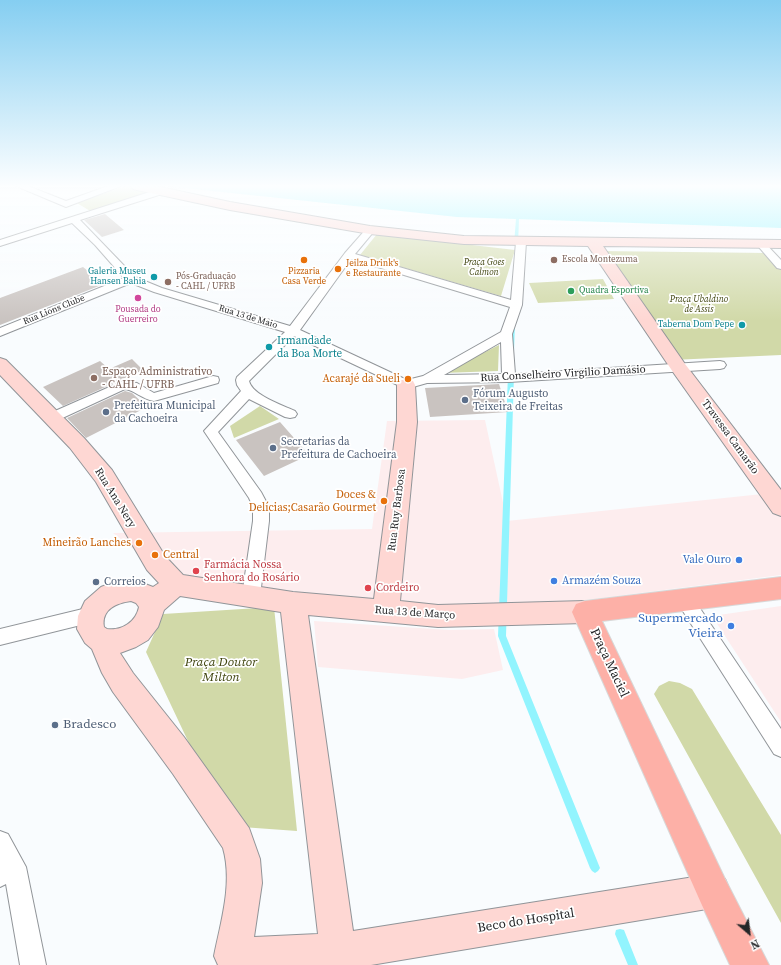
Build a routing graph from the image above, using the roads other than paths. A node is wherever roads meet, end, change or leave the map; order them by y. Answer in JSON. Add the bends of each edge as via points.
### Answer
{"nodes":[{"id":1,"x":17,"y":231,"type":"edge"},
{"id":2,"x":35,"y":231,"type":"edge"},
{"id":3,"x":87,"y":231,"type":"edge"},
{"id":4,"x":369,"y":231,"type":"edge"},
{"id":5,"x":380,"y":231,"type":"edge"},
{"id":6,"x":0,"y":235,"type":"edge"},
{"id":7,"x":521,"y":242,"type":"junction"},
{"id":8,"x":593,"y":242,"type":"junction"},
{"id":9,"x":0,"y":243,"type":"edge"},
{"id":10,"x":762,"y":244,"type":"junction"},
{"id":11,"x":781,"y":244,"type":"edge"},
{"id":12,"x":349,"y":255,"type":"junction"},
{"id":13,"x":781,"y":266,"type":"edge"},
{"id":14,"x":131,"y":279,"type":"junction"},
{"id":15,"x":516,"y":305,"type":"junction"},
{"id":16,"x":293,"y":331,"type":"junction"},
{"id":17,"x":0,"y":332,"type":"edge"},
{"id":18,"x":506,"y":334,"type":"junction"},
{"id":19,"x":0,"y":364,"type":"edge"},
{"id":20,"x":720,"y":365,"type":"dead end"},
{"id":21,"x":679,"y":368,"type":"junction"},
{"id":22,"x":509,"y":378,"type":"junction"},
{"id":23,"x":213,"y":380,"type":"dead end"},
{"id":24,"x":416,"y":382,"type":"junction"},
{"id":25,"x":245,"y":388,"type":"junction"},
{"id":26,"x":290,"y":414,"type":"dead end"},
{"id":27,"x":51,"y":418,"type":"junction"},
{"id":28,"x":781,"y":507,"type":"edge"},
{"id":29,"x":176,"y":585,"type":"junction"},
{"id":30,"x":781,"y":588,"type":"edge"},
{"id":31,"x":251,"y":596,"type":"junction"},
{"id":32,"x":686,"y":600,"type":"junction"},
{"id":33,"x":293,"y":603,"type":"junction"},
{"id":34,"x":152,"y":605,"type":"junction"},
{"id":35,"x":386,"y":611,"type":"junction"},
{"id":36,"x":585,"y":612,"type":"junction"},
{"id":37,"x":97,"y":628,"type":"junction"},
{"id":38,"x":0,"y":637,"type":"edge"},
{"id":39,"x":781,"y":747,"type":"edge"},
{"id":40,"x":0,"y":842,"type":"edge"},
{"id":41,"x":7,"y":871,"type":"edge"},
{"id":42,"x":713,"y":891,"type":"junction"},
{"id":43,"x":338,"y":952,"type":"junction"},
{"id":44,"x":233,"y":961,"type":"edge"},
{"id":45,"x":33,"y":965,"type":"edge"},
{"id":46,"x":750,"y":965,"type":"edge"}],
"edges":[{"from":1,"to":6,"type":"street"},
{"from":2,"to":9,"type":"street"},
{"from":3,"to":14,"type":"street","name":"Rua 13 de Maio"},
{"from":4,"to":12,"type":"street"},
{"from":5,"to":7,"type":"street","via":[[464,240]]},
{"from":7,"to":8,"type":"street"},
{"from":7,"to":15,"type":"street"},
{"from":8,"to":10,"type":"street"},
{"from":8,"to":21,"type":"street"},
{"from":10,"to":11,"type":"street"},
{"from":10,"to":13,"type":"street"},
{"from":12,"to":15,"type":"street"},
{"from":12,"to":16,"type":"street"},
{"from":14,"to":16,"type":"street","name":"Rua 13 de Maio","via":[[158,290]]},
{"from":14,"to":17,"type":"street","name":"Rua Lions Clube"},
{"from":15,"to":18,"type":"street"},
{"from":16,"to":24,"type":"street","name":"Rua 13 de Maio"},
{"from":16,"to":25,"type":"street","via":[[242,380]]},
{"from":18,"to":22,"type":"street"},
{"from":18,"to":24,"type":"street"},
{"from":19,"to":27,"type":"street","name":"Rua Ana Nery"},
{"from":20,"to":21,"type":"street","name":"Rua Conselheiro Virgilio Damásio"},
{"from":21,"to":22,"type":"street","name":"Rua Conselheiro Virgilio Damásio"},
{"from":21,"to":28,"type":"street","name":"Travessa Camarão"},
{"from":22,"to":24,"type":"street","name":"Rua Conselheiro Virgilio Damásio"},
{"from":23,"to":27,"type":"street","via":[[154,397],[133,385],[123,385]]},
{"from":24,"to":35,"type":"street","name":"Rua Ruy Barbosa","via":[[407,422]]},
{"from":25,"to":26,"type":"street"},
{"from":25,"to":31,"type":"street","via":[[213,427],[212,434],[256,496],[260,507],[261,521]]},
{"from":27,"to":29,"type":"street","name":"Rua Ana Nery","via":[[77,443],[104,476],[156,563]]},
{"from":29,"to":31,"type":"street"},
{"from":29,"to":34,"type":"street"},
{"from":30,"to":32,"type":"main road","name":"Praça Maciel"},
{"from":31,"to":33,"type":"street"},
{"from":32,"to":36,"type":"main road","name":"Praça Maciel"},
{"from":32,"to":39,"type":"street"},
{"from":33,"to":35,"type":"street","name":"Rua 13 de Março"},
{"from":33,"to":43,"type":"street"},
{"from":34,"to":37,"type":"street","via":[[150,616],[143,628],[130,637],[115,642]]},
{"from":34,"to":37,"type":"street","via":[[145,594],[132,590],[115,593],[101,601]]},
{"from":35,"to":36,"type":"street","name":"Rua 13 de Março","via":[[438,616]]},
{"from":36,"to":42,"type":"main road","name":"Praça Maciel"},
{"from":37,"to":38,"type":"street"},
{"from":37,"to":44,"type":"street","via":[[115,672],[150,716],[237,840],[243,859],[245,883]]},
{"from":40,"to":41,"type":"street"},
{"from":41,"to":45,"type":"street"},
{"from":42,"to":43,"type":"street","name":"Beco do Hospital"},
{"from":42,"to":46,"type":"main road","name":"Praça Maciel"},
{"from":43,"to":44,"type":"street"}]}
